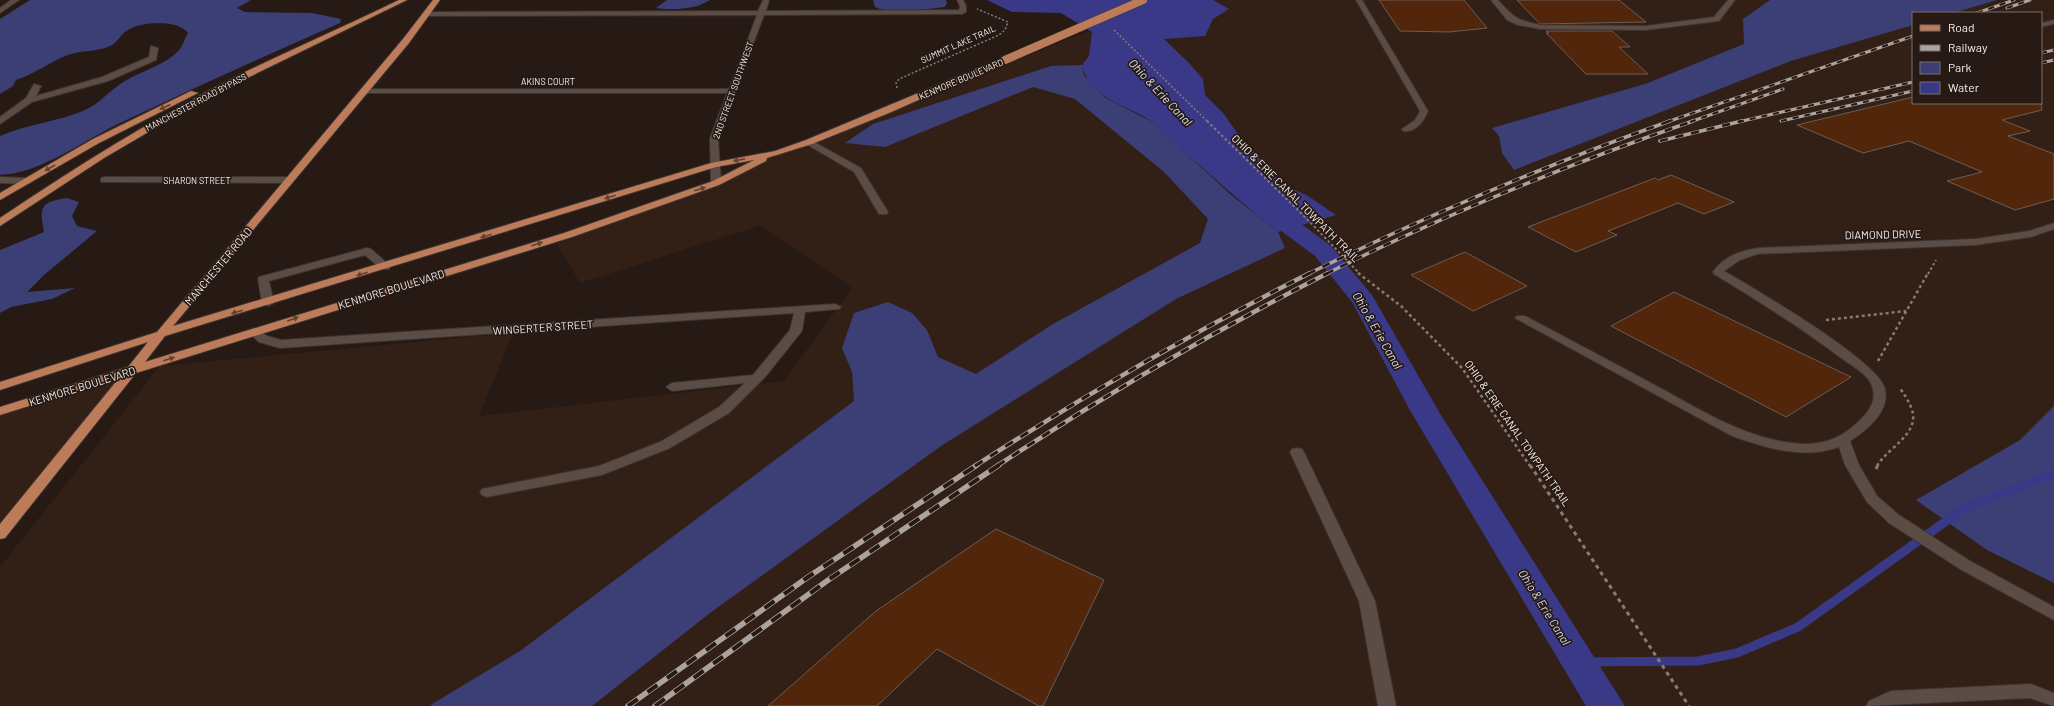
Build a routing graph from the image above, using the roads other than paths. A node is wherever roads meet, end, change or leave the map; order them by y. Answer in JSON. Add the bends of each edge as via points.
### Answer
{"nodes":[{"id":1,"x":16,"y":0,"type":"edge"},
{"id":2,"x":404,"y":0,"type":"edge"},
{"id":3,"x":437,"y":0,"type":"edge"},
{"id":4,"x":766,"y":0,"type":"edge"},
{"id":5,"x":960,"y":0,"type":"edge"},
{"id":6,"x":1143,"y":0,"type":"edge"},
{"id":7,"x":1359,"y":0,"type":"edge"},
{"id":8,"x":1494,"y":0,"type":"edge"},
{"id":9,"x":1732,"y":0,"type":"edge"},
{"id":10,"x":0,"y":11,"type":"edge"},
{"id":11,"x":761,"y":13,"type":"junction"},
{"id":12,"x":426,"y":14,"type":"junction"},
{"id":13,"x":2054,"y":22,"type":"edge"},
{"id":14,"x":2043,"y":25,"type":"dead end"},
{"id":15,"x":154,"y":48,"type":"dead end"},
{"id":16,"x":278,"y":59,"type":"junction"},
{"id":17,"x":37,"y":86,"type":"dead end"},
{"id":18,"x":364,"y":91,"type":"junction"},
{"id":19,"x":732,"y":91,"type":"junction"},
{"id":20,"x":29,"y":100,"type":"junction"},
{"id":21,"x":0,"y":121,"type":"edge"},
{"id":22,"x":1406,"y":128,"type":"dead end"},
{"id":23,"x":809,"y":142,"type":"junction"},
{"id":24,"x":777,"y":152,"type":"junction"},
{"id":25,"x":714,"y":165,"type":"junction"},
{"id":26,"x":0,"y":180,"type":"edge"},
{"id":27,"x":104,"y":180,"type":"dead end"},
{"id":28,"x":290,"y":180,"type":"junction"},
{"id":29,"x":28,"y":181,"type":"junction"},
{"id":30,"x":716,"y":183,"type":"junction"},
{"id":31,"x":0,"y":197,"type":"edge"},
{"id":32,"x":883,"y":212,"type":"dead end"},
{"id":33,"x":0,"y":224,"type":"edge"},
{"id":34,"x":2054,"y":226,"type":"edge"},
{"id":35,"x":385,"y":267,"type":"junction"},
{"id":36,"x":268,"y":303,"type":"junction"},
{"id":37,"x":835,"y":307,"type":"dead end"},
{"id":38,"x":800,"y":310,"type":"junction"},
{"id":39,"x":1521,"y":318,"type":"dead end"},
{"id":40,"x":254,"y":332,"type":"junction"},
{"id":41,"x":161,"y":334,"type":"junction"},
{"id":42,"x":132,"y":370,"type":"junction"},
{"id":43,"x":756,"y":378,"type":"junction"},
{"id":44,"x":0,"y":386,"type":"edge"},
{"id":45,"x":672,"y":387,"type":"dead end"},
{"id":46,"x":0,"y":411,"type":"edge"},
{"id":47,"x":1843,"y":440,"type":"junction"},
{"id":48,"x":1297,"y":452,"type":"dead end"},
{"id":49,"x":487,"y":492,"type":"dead end"},
{"id":50,"x":0,"y":534,"type":"edge"},
{"id":51,"x":2054,"y":614,"type":"edge"},
{"id":52,"x":2054,"y":700,"type":"edge"},
{"id":53,"x":1387,"y":706,"type":"edge"},
{"id":54,"x":1875,"y":706,"type":"edge"}],
"edges":[{"from":1,"to":10,"type":"street"},
{"from":2,"to":16,"type":"main road","name":"MANCHESTER ROAD BYPASS"},
{"from":3,"to":12,"type":"main road","name":"MANCHESTER ROAD"},
{"from":4,"to":11,"type":"street","name":"2ND STREET SOUTHWEST"},
{"from":5,"to":11,"type":"street","via":[[962,12]]},
{"from":6,"to":23,"type":"main road","name":"KENMORE BOULEVARD","bridge":true},
{"from":7,"to":22,"type":"street","via":[[1424,111],[1419,122]]},
{"from":8,"to":9,"type":"street","via":[[1510,18],[1521,24],[1540,27],[1639,28],[1716,19]]},
{"from":11,"to":12,"type":"street"},
{"from":11,"to":19,"type":"street","name":"2ND STREET SOUTHWEST"},
{"from":12,"to":18,"type":"main road","name":"MANCHESTER ROAD"},
{"from":13,"to":14,"type":"street"},
{"from":15,"to":20,"type":"street","via":[[153,58],[129,70]]},
{"from":16,"to":29,"type":"main road","one_way":true,"via":[[237,74],[157,110],[96,141]]},
{"from":16,"to":33,"type":"main road","name":"MANCHESTER ROAD BYPASS","via":[[148,128],[39,196]]},
{"from":17,"to":20,"type":"street"},
{"from":18,"to":19,"type":"street","name":"AKINS COURT"},
{"from":18,"to":28,"type":"main road","name":"MANCHESTER ROAD"},
{"from":19,"to":25,"type":"street","name":"2ND STREET SOUTHWEST","via":[[714,138]]},
{"from":20,"to":21,"type":"street"},
{"from":23,"to":24,"type":"main road","name":"KENMORE BOULEVARD"},
{"from":23,"to":32,"type":"street","via":[[858,170]]},
{"from":24,"to":25,"type":"main road","name":"KENMORE BOULEVARD","one_way":true},
{"from":24,"to":30,"type":"main road","name":"KENMORE BOULEVARD"},
{"from":25,"to":30,"type":"street","name":"2ND STREET SOUTHWEST"},
{"from":25,"to":35,"type":"main road","name":"KENMORE BOULEVARD","one_way":true},
{"from":26,"to":29,"type":"street"},
{"from":27,"to":28,"type":"street","name":"SHARON STREET"},
{"from":28,"to":41,"type":"main road","name":"MANCHESTER ROAD"},
{"from":29,"to":31,"type":"main road"},
{"from":40,"to":30,"type":"main road","name":"KENMORE BOULEVARD","one_way":true,"via":[[568,235]]},
{"from":34,"to":47,"type":"street","name":"DIAMOND DRIVE","via":[[2031,234],[1975,242],[1758,251],[1733,257],[1718,272],[1802,322],[1878,384],[1880,395],[1876,413]]},
{"from":35,"to":36,"type":"main road","name":"KENMORE BOULEVARD","one_way":true},
{"from":35,"to":36,"type":"street","via":[[367,251],[263,279]]},
{"from":36,"to":41,"type":"main road","name":"KENMORE BOULEVARD","one_way":true},
{"from":37,"to":38,"type":"street","name":"WINGERTER STREET"},
{"from":38,"to":40,"type":"street","name":"WINGERTER STREET","via":[[280,344],[263,339]]},
{"from":38,"to":43,"type":"street","via":[[796,331]]},
{"from":39,"to":47,"type":"street","via":[[1692,412],[1747,438],[1789,447],[1819,448]]},
{"from":42,"to":40,"type":"main road","name":"KENMORE BOULEVARD","one_way":true},
{"from":41,"to":42,"type":"main road","name":"MANCHESTER ROAD"},
{"from":41,"to":44,"type":"main road","name":"KENMORE BOULEVARD"},
{"from":42,"to":46,"type":"main road","name":"KENMORE BOULEVARD"},
{"from":42,"to":50,"type":"main road","name":"MANCHESTER ROAD"},
{"from":43,"to":45,"type":"street"},
{"from":43,"to":49,"type":"street","via":[[724,410],[665,445],[602,470]]},
{"from":47,"to":51,"type":"street","via":[[1852,466],[1872,499],[1894,519],[1948,554]]},
{"from":48,"to":53,"type":"street","via":[[1367,601]]},
{"from":52,"to":54,"type":"street","via":[[2031,691],[1891,698]]}]}
